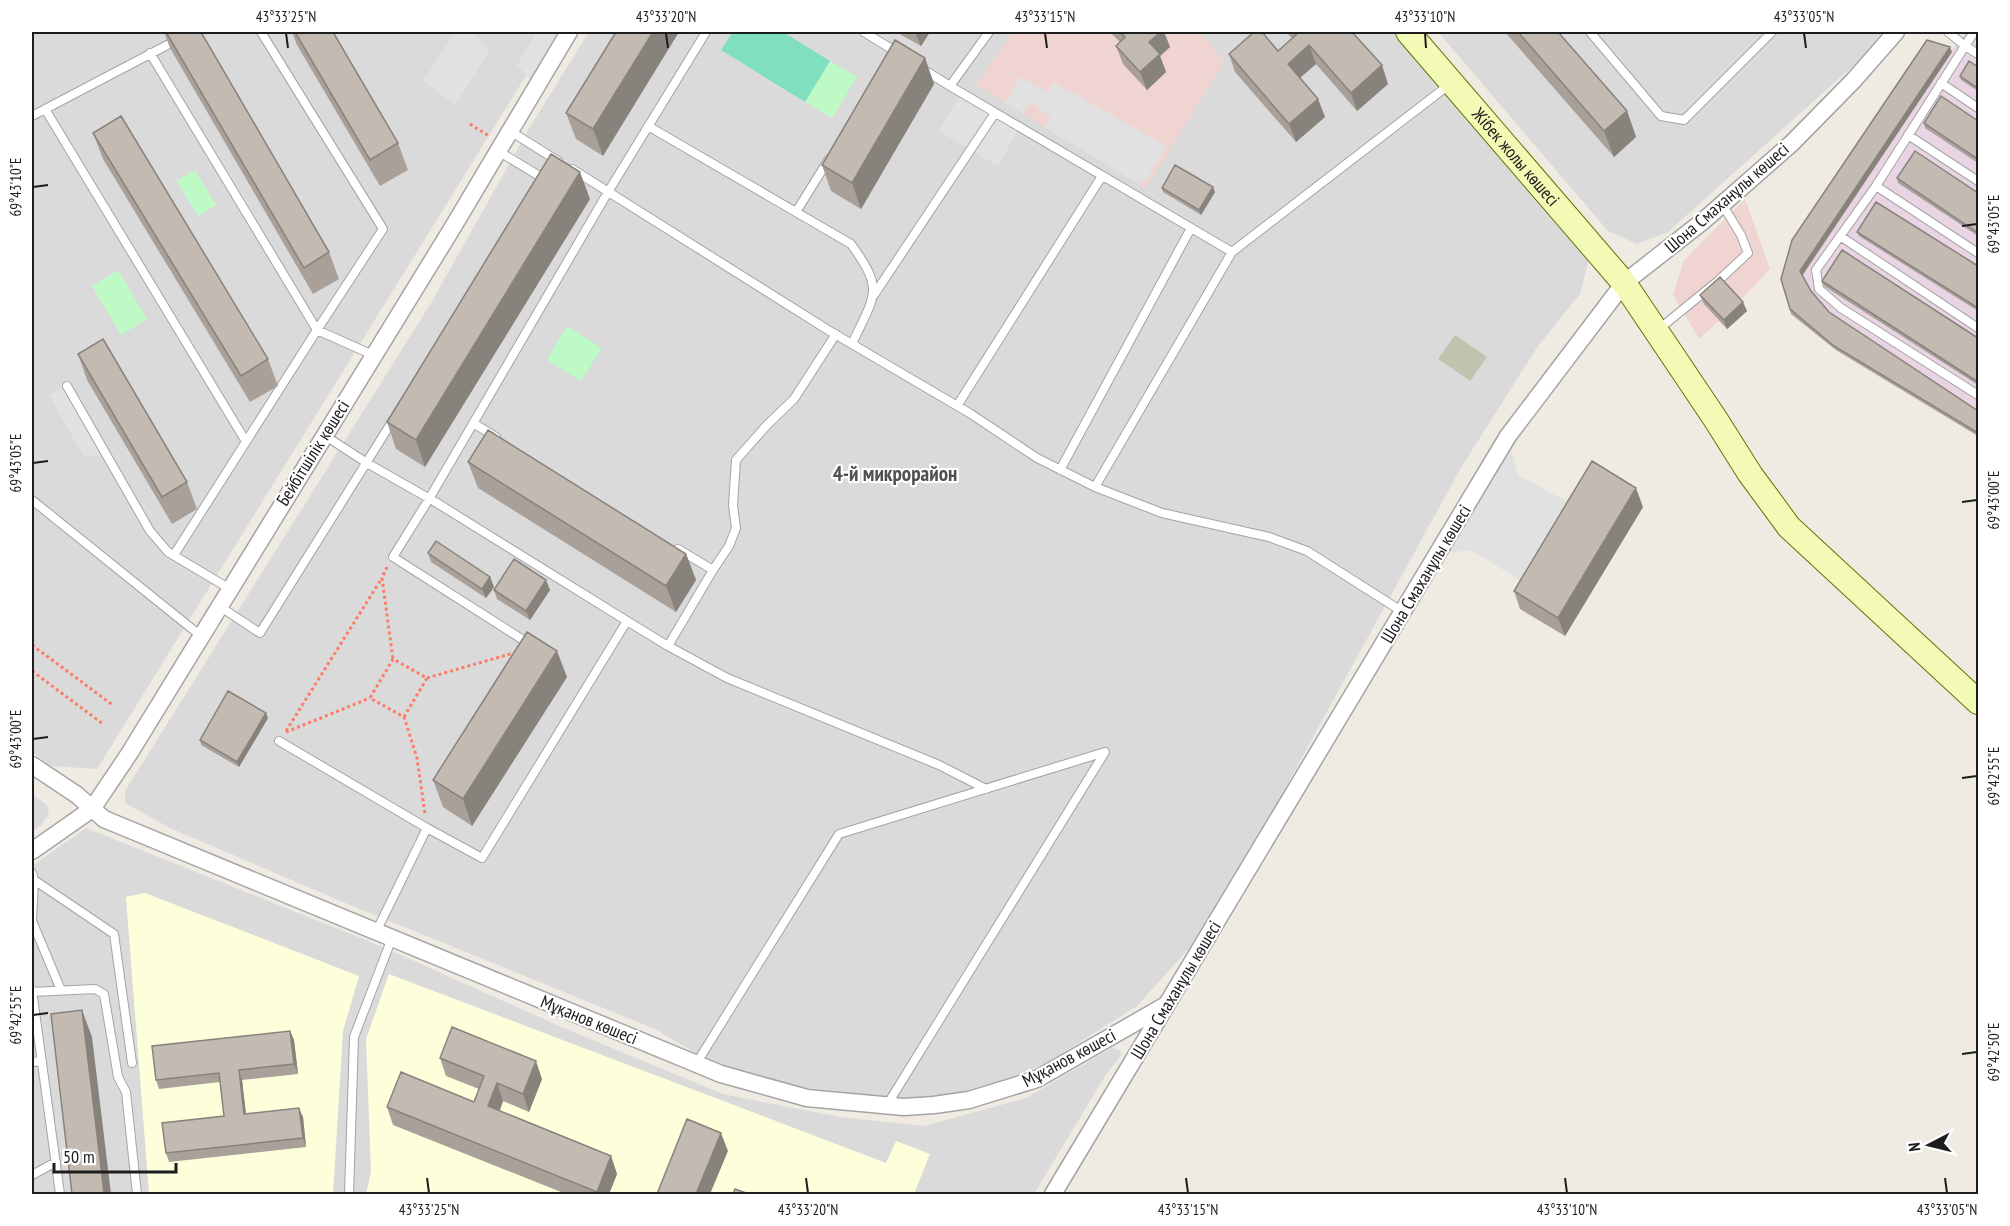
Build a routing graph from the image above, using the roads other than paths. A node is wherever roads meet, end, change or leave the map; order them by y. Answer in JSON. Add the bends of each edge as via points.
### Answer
{"nodes":[{"id":1,"x":192,"y":32,"type":"edge"},
{"id":2,"x":261,"y":32,"type":"edge"},
{"id":3,"x":569,"y":32,"type":"edge"},
{"id":4,"x":706,"y":32,"type":"edge"},
{"id":5,"x":864,"y":32,"type":"edge"},
{"id":6,"x":989,"y":32,"type":"edge"},
{"id":7,"x":1408,"y":32,"type":"edge"},
{"id":8,"x":1590,"y":32,"type":"edge"},
{"id":9,"x":1772,"y":32,"type":"edge"},
{"id":10,"x":1896,"y":32,"type":"edge"},
{"id":11,"x":1948,"y":32,"type":"edge"},
{"id":12,"x":1974,"y":32,"type":"edge"},
{"id":13,"x":1965,"y":46,"type":"junction"},
{"id":14,"x":895,"y":51,"type":"junction"},
{"id":15,"x":150,"y":53,"type":"junction"},
{"id":16,"x":1978,"y":54,"type":"edge"},
{"id":17,"x":904,"y":57,"type":"edge"},
{"id":18,"x":888,"y":61,"type":"edge"},
{"id":19,"x":913,"y":63,"type":"edge"},
{"id":20,"x":1452,"y":82,"type":"junction"},
{"id":21,"x":1941,"y":83,"type":"junction"},
{"id":22,"x":950,"y":86,"type":"junction"},
{"id":23,"x":1978,"y":108,"type":"edge"},
{"id":24,"x":45,"y":109,"type":"junction"},
{"id":25,"x":995,"y":113,"type":"junction"},
{"id":26,"x":32,"y":116,"type":"edge"},
{"id":27,"x":648,"y":126,"type":"junction"},
{"id":28,"x":510,"y":131,"type":"junction"},
{"id":29,"x":1908,"y":135,"type":"junction"},
{"id":30,"x":498,"y":151,"type":"junction"},
{"id":31,"x":833,"y":152,"type":"edge"},
{"id":32,"x":1102,"y":176,"type":"junction"},
{"id":33,"x":1978,"y":180,"type":"edge"},
{"id":34,"x":1876,"y":186,"type":"junction"},
{"id":35,"x":541,"y":189,"type":"edge"},
{"id":36,"x":608,"y":192,"type":"junction"},
{"id":37,"x":1722,"y":204,"type":"junction"},
{"id":38,"x":796,"y":212,"type":"junction"},
{"id":39,"x":1191,"y":228,"type":"junction"},
{"id":40,"x":1840,"y":236,"type":"junction"},
{"id":41,"x":1232,"y":252,"type":"junction"},
{"id":42,"x":1978,"y":253,"type":"edge"},
{"id":43,"x":1624,"y":283,"type":"junction"},
{"id":44,"x":874,"y":295,"type":"junction"},
{"id":45,"x":1978,"y":327,"type":"edge"},
{"id":46,"x":317,"y":330,"type":"junction"},
{"id":47,"x":1656,"y":331,"type":"junction"},
{"id":48,"x":836,"y":334,"type":"junction"},
{"id":49,"x":852,"y":344,"type":"junction"},
{"id":50,"x":373,"y":355,"type":"junction"},
{"id":51,"x":67,"y":386,"type":"dead end"},
{"id":52,"x":1978,"y":395,"type":"edge"},
{"id":53,"x":957,"y":406,"type":"junction"},
{"id":54,"x":398,"y":413,"type":"edge"},
{"id":55,"x":473,"y":423,"type":"junction"},
{"id":56,"x":324,"y":434,"type":"junction"},
{"id":57,"x":246,"y":440,"type":"junction"},
{"id":58,"x":503,"y":441,"type":"edge"},
{"id":59,"x":367,"y":463,"type":"junction"},
{"id":60,"x":1060,"y":470,"type":"junction"},
{"id":61,"x":1095,"y":487,"type":"junction"},
{"id":62,"x":429,"y":499,"type":"junction"},
{"id":63,"x":32,"y":501,"type":"edge"},
{"id":64,"x":673,"y":546,"type":"edge"},
{"id":65,"x":174,"y":555,"type":"junction"},
{"id":66,"x":713,"y":570,"type":"junction"},
{"id":67,"x":230,"y":589,"type":"junction"},
{"id":68,"x":219,"y":606,"type":"junction"},
{"id":69,"x":1402,"y":612,"type":"junction"},
{"id":70,"x":627,"y":621,"type":"junction"},
{"id":71,"x":201,"y":636,"type":"junction"},
{"id":72,"x":668,"y":646,"type":"junction"},
{"id":73,"x":538,"y":650,"type":"edge"},
{"id":74,"x":1978,"y":702,"type":"edge"},
{"id":75,"x":279,"y":741,"type":"dead end"},
{"id":76,"x":32,"y":765,"type":"edge"},
{"id":77,"x":986,"y":789,"type":"junction"},
{"id":78,"x":92,"y":809,"type":"junction"},
{"id":79,"x":427,"y":828,"type":"junction"},
{"id":80,"x":32,"y":851,"type":"edge"},
{"id":81,"x":33,"y":876,"type":"edge"},
{"id":82,"x":376,"y":932,"type":"junction"},
{"id":83,"x":392,"y":938,"type":"junction"},
{"id":84,"x":61,"y":990,"type":"junction"},
{"id":85,"x":32,"y":991,"type":"edge"},
{"id":86,"x":1167,"y":1005,"type":"junction"},
{"id":87,"x":42,"y":1061,"type":"junction"},
{"id":88,"x":32,"y":1062,"type":"edge"},
{"id":89,"x":132,"y":1063,"type":"dead end"},
{"id":90,"x":696,"y":1064,"type":"junction"},
{"id":91,"x":886,"y":1106,"type":"junction"},
{"id":92,"x":56,"y":1162,"type":"junction"},
{"id":93,"x":32,"y":1175,"type":"edge"},
{"id":94,"x":60,"y":1194,"type":"edge"},
{"id":95,"x":136,"y":1194,"type":"edge"},
{"id":96,"x":349,"y":1194,"type":"edge"},
{"id":97,"x":1053,"y":1194,"type":"edge"}],
"edges":[{"from":1,"to":15,"type":"lane"},
{"from":2,"to":46,"type":"lane","via":[[383,229]]},
{"from":3,"to":28,"type":"street","name":"Бейбітшілік көшесі"},
{"from":4,"to":27,"type":"lane"},
{"from":5,"to":14,"type":"lane"},
{"from":6,"to":22,"type":"lane"},
{"from":7,"to":20,"type":"main road","name":"Жібек жолы көшесі"},
{"from":8,"to":9,"type":"lane","via":[[1661,116],[1684,120]]},
{"from":10,"to":37,"type":"street","name":"Шона Смаханұлы көшесі","via":[[1792,143]]},
{"from":11,"to":13,"type":"lane"},
{"from":12,"to":13,"type":"lane"},
{"from":13,"to":16,"type":"lane"},
{"from":13,"to":21,"type":"lane"},
{"from":14,"to":17,"type":"lane"},
{"from":14,"to":18,"type":"lane"},
{"from":15,"to":24,"type":"lane"},
{"from":15,"to":46,"type":"lane"},
{"from":19,"to":22,"type":"lane"},
{"from":20,"to":41,"type":"lane"},
{"from":20,"to":43,"type":"main road","name":"Жібек жолы көшесі"},
{"from":21,"to":23,"type":"lane"},
{"from":21,"to":29,"type":"lane"},
{"from":22,"to":25,"type":"lane"},
{"from":24,"to":26,"type":"lane"},
{"from":24,"to":57,"type":"lane"},
{"from":25,"to":32,"type":"lane"},
{"from":25,"to":44,"type":"lane"},
{"from":27,"to":36,"type":"lane"},
{"from":27,"to":38,"type":"lane"},
{"from":28,"to":30,"type":"street","name":"Бейбітшілік көшесі"},
{"from":28,"to":36,"type":"lane"},
{"from":29,"to":33,"type":"lane"},
{"from":29,"to":34,"type":"lane"},
{"from":30,"to":35,"type":"lane","via":[[547,180]]},
{"from":30,"to":50,"type":"street","name":"Бейбітшілік көшесі"},
{"from":31,"to":38,"type":"lane"},
{"from":32,"to":39,"type":"lane"},
{"from":32,"to":53,"type":"lane"},
{"from":34,"to":40,"type":"lane"},
{"from":34,"to":42,"type":"lane"},
{"from":36,"to":48,"type":"lane"},
{"from":36,"to":55,"type":"lane"},
{"from":37,"to":43,"type":"street","name":"Шона Смаханұлы көшесі"},
{"from":37,"to":47,"type":"lane","via":[[1748,253]]},
{"from":38,"to":44,"type":"lane","via":[[851,244],[867,266]]},
{"from":39,"to":41,"type":"lane"},
{"from":39,"to":60,"type":"lane"},
{"from":40,"to":45,"type":"lane"},
{"from":40,"to":52,"type":"lane","via":[[1816,270],[1819,289],[1841,308]]},
{"from":41,"to":61,"type":"lane"},
{"from":43,"to":47,"type":"main road","name":"Жібек жолы көшесі"},
{"from":43,"to":69,"type":"street","name":"Шона Смаханұлы көшесі","via":[[1508,436]]},
{"from":44,"to":49,"type":"lane"},
{"from":46,"to":50,"type":"lane"},
{"from":46,"to":57,"type":"lane"},
{"from":47,"to":74,"type":"main road","name":"Жібек жолы көшесі","via":[[1749,474],[1789,527]]},
{"from":48,"to":49,"type":"lane"},
{"from":48,"to":66,"type":"lane","via":[[794,399],[736,460],[736,528]]},
{"from":49,"to":53,"type":"lane"},
{"from":50,"to":56,"type":"street","name":"Бейбітшілік көшесі"},
{"from":51,"to":65,"type":"lane","via":[[150,531]]},
{"from":53,"to":60,"type":"lane"},
{"from":54,"to":59,"type":"lane"},
{"from":55,"to":58,"type":"lane"},
{"from":55,"to":62,"type":"lane"},
{"from":56,"to":59,"type":"lane"},
{"from":56,"to":67,"type":"street","name":"Бейбітшілік көшесі"},
{"from":57,"to":65,"type":"lane"},
{"from":59,"to":62,"type":"lane"},
{"from":59,"to":68,"type":"lane","via":[[260,633]]},
{"from":60,"to":61,"type":"lane"},
{"from":61,"to":69,"type":"lane","via":[[1162,513],[1269,537],[1307,551]]},
{"from":62,"to":70,"type":"lane"},
{"from":62,"to":73,"type":"lane","via":[[393,557]]},
{"from":63,"to":71,"type":"lane"},
{"from":64,"to":66,"type":"lane"},
{"from":65,"to":67,"type":"lane"},
{"from":66,"to":72,"type":"lane"},
{"from":67,"to":68,"type":"street","name":"Бейбітшілік көшесі"},
{"from":68,"to":71,"type":"street","name":"Бейбітшілік көшесі"},
{"from":69,"to":86,"type":"street","name":"Шона Смаханұлы көшесі"},
{"from":70,"to":72,"type":"lane"},
{"from":70,"to":79,"type":"lane","via":[[482,858]]},
{"from":71,"to":78,"type":"street","name":"Бейбітшілік көшесі"},
{"from":72,"to":77,"type":"lane","via":[[727,678],[939,765]]},
{"from":75,"to":79,"type":"lane"},
{"from":76,"to":78,"type":"street","name":"Мұқанов көшесі"},
{"from":77,"to":90,"type":"lane","via":[[839,834]]},
{"from":77,"to":91,"type":"lane","via":[[1105,752]]},
{"from":78,"to":80,"type":"street","name":"Бейбітшілік көшесі"},
{"from":78,"to":82,"type":"street","name":"Мұқанов көшесі","via":[[104,819]]},
{"from":79,"to":82,"type":"lane"},
{"from":81,"to":84,"type":"lane","via":[[32,921]]},
{"from":81,"to":89,"type":"lane","via":[[114,934]]},
{"from":82,"to":83,"type":"street","name":"Мұқанов көшесі"},
{"from":83,"to":90,"type":"street","name":"Мұқанов көшесі"},
{"from":83,"to":96,"type":"lane","via":[[354,1037]]},
{"from":84,"to":85,"type":"lane"},
{"from":84,"to":95,"type":"lane","via":[[95,988],[104,993],[118,1077],[126,1092]]},
{"from":85,"to":87,"type":"lane"},
{"from":86,"to":91,"type":"street","name":"Мұқанов көшесі","via":[[1037,1079],[969,1100]]},
{"from":86,"to":97,"type":"street","name":"Шона Смаханұлы көшесі"},
{"from":87,"to":88,"type":"lane"},
{"from":87,"to":92,"type":"lane"},
{"from":90,"to":91,"type":"street","name":"Мұқанов көшесі","via":[[807,1098]]},
{"from":92,"to":93,"type":"lane"},
{"from":92,"to":94,"type":"lane"}]}
